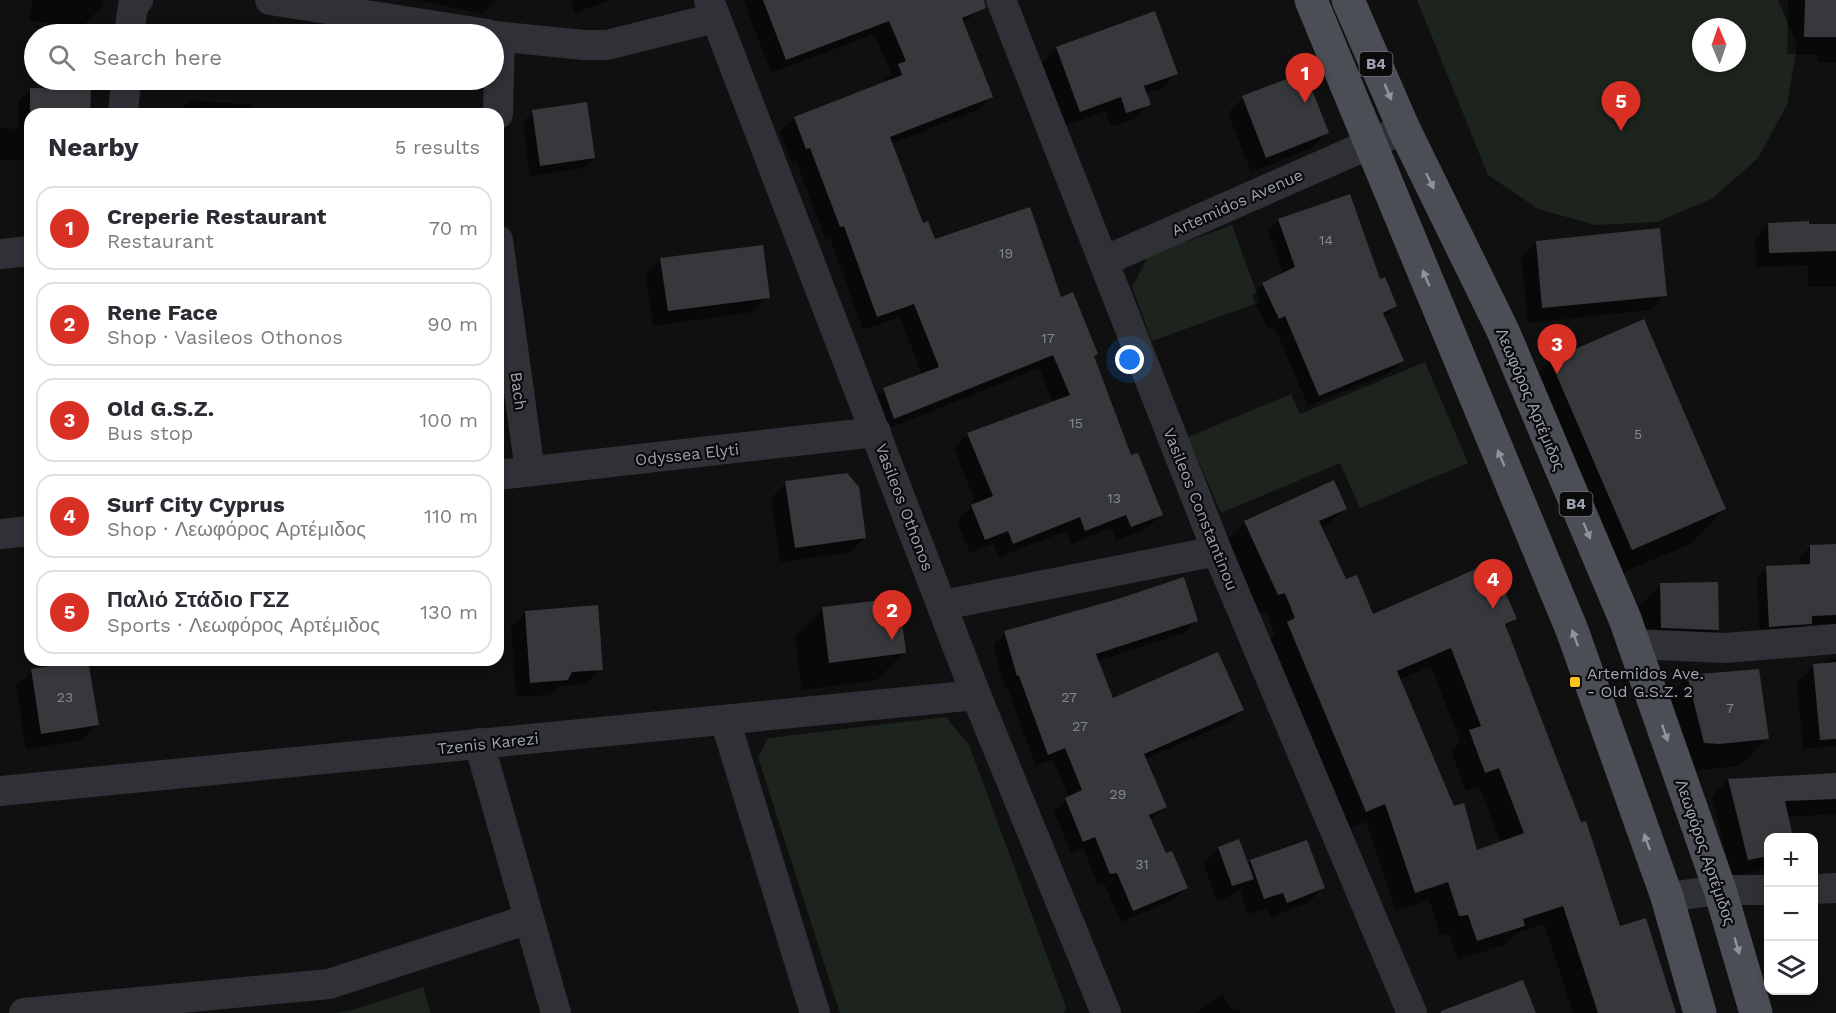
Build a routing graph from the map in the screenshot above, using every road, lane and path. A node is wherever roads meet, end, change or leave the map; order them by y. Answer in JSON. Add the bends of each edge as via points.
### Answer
{"nodes":[{"id":1,"x":138,"y":0,"type":"edge"},
{"id":2,"x":270,"y":0,"type":"edge"},
{"id":3,"x":1001,"y":0,"type":"edge"},
{"id":4,"x":1311,"y":0,"type":"edge"},
{"id":5,"x":1348,"y":0,"type":"edge"},
{"id":6,"x":368,"y":7,"type":"edge"},
{"id":7,"x":712,"y":9,"type":"edge"},
{"id":8,"x":131,"y":24,"type":"edge"},
{"id":9,"x":441,"y":24,"type":"edge"},
{"id":10,"x":504,"y":37,"type":"edge"},
{"id":11,"x":125,"y":90,"type":"edge"},
{"id":12,"x":496,"y":90,"type":"edge"},
{"id":13,"x":124,"y":108,"type":"edge"},
{"id":14,"x":498,"y":108,"type":"edge"},
{"id":15,"x":1404,"y":129,"type":"junction"},
{"id":16,"x":1370,"y":144,"type":"junction"},
{"id":17,"x":24,"y":252,"type":"edge"},
{"id":18,"x":0,"y":254,"type":"edge"},
{"id":19,"x":1104,"y":261,"type":"junction"},
{"id":20,"x":504,"y":283,"type":"edge"},
{"id":21,"x":876,"y":432,"type":"junction"},
{"id":22,"x":530,"y":471,"type":"junction"},
{"id":23,"x":504,"y":474,"type":"edge"},
{"id":24,"x":24,"y":532,"type":"edge"},
{"id":25,"x":0,"y":534,"type":"edge"},
{"id":26,"x":1217,"y":551,"type":"junction"},
{"id":27,"x":943,"y":605,"type":"junction"},
{"id":28,"x":1836,"y":639,"type":"edge"},
{"id":29,"x":1634,"y":644,"type":"junction"},
{"id":30,"x":976,"y":695,"type":"junction"},
{"id":31,"x":725,"y":720,"type":"junction"},
{"id":32,"x":479,"y":743,"type":"junction"},
{"id":33,"x":0,"y":791,"type":"edge"},
{"id":34,"x":1836,"y":888,"type":"edge"},
{"id":35,"x":1818,"y":889,"type":"edge"},
{"id":36,"x":1720,"y":890,"type":"junction"},
{"id":37,"x":1764,"y":890,"type":"edge"},
{"id":38,"x":1667,"y":897,"type":"junction"},
{"id":39,"x":529,"y":919,"type":"junction"},
{"id":40,"x":57,"y":1012,"type":"edge"},
{"id":41,"x":24,"y":1013,"type":"edge"},
{"id":42,"x":556,"y":1013,"type":"edge"},
{"id":43,"x":815,"y":1013,"type":"edge"},
{"id":44,"x":1106,"y":1013,"type":"edge"},
{"id":45,"x":1412,"y":1013,"type":"edge"},
{"id":46,"x":1700,"y":1013,"type":"edge"},
{"id":47,"x":1756,"y":1013,"type":"edge"}],
"edges":[{"from":1,"to":8,"type":"street"},
{"from":2,"to":6,"type":"street"},
{"from":3,"to":19,"type":"street","name":"Vasileos Constantinou"},
{"from":4,"to":16,"type":"main road","number":"B4"},
{"from":5,"to":15,"type":"main road","name":"Λεωφόρος Αρτέμιδος","number":"B4","one_way":true},
{"from":6,"to":9,"type":"street"},
{"from":7,"to":10,"type":"street","via":[[608,45]]},
{"from":7,"to":21,"type":"street","name":"Vasileos Othonos"},
{"from":11,"to":13,"type":"street"},
{"from":12,"to":14,"type":"street"},
{"from":15,"to":16,"type":"street","name":"Artemidos Avenue"},
{"from":15,"to":29,"type":"main road","name":"Λεωφόρος Αρτέμιδος","number":"B4","one_way":true,"via":[[1503,331]]},
{"from":16,"to":19,"type":"street","name":"Artemidos Avenue"},
{"from":38,"to":16,"type":"main road","number":"B4","one_way":true,"via":[[1572,630]]},
{"from":17,"to":18,"type":"street"},
{"from":19,"to":26,"type":"street","name":"Vasileos Constantinou"},
{"from":20,"to":22,"type":"street","name":"Bach"},
{"from":21,"to":22,"type":"street","name":"Odyssea Elyti"},
{"from":21,"to":27,"type":"street","name":"Vasileos Othonos"},
{"from":22,"to":23,"type":"street","name":"Odyssea Elyti"},
{"from":24,"to":25,"type":"street"},
{"from":26,"to":27,"type":"street"},
{"from":26,"to":45,"type":"street","name":"Vasileos Constantinou"},
{"from":27,"to":30,"type":"street","name":"Vasileos Othonos"},
{"from":28,"to":29,"type":"street","via":[[1725,648]]},
{"from":29,"to":36,"type":"main road","name":"Λεωφόρος Αρτέμιδος","number":"B4","one_way":true},
{"from":30,"to":31,"type":"street","name":"Tzenis Karezi"},
{"from":30,"to":44,"type":"street","name":"Vasileos Othonos"},
{"from":31,"to":32,"type":"street","name":"Tzenis Karezi"},
{"from":31,"to":43,"type":"street"},
{"from":32,"to":33,"type":"street","name":"Tzenis Karezi"},
{"from":32,"to":39,"type":"street"},
{"from":34,"to":35,"type":"street"},
{"from":36,"to":37,"type":"street"},
{"from":36,"to":38,"type":"street"},
{"from":36,"to":47,"type":"main road","name":"Λεωφόρος Αρτέμιδος","number":"B4","one_way":true},
{"from":38,"to":46,"type":"main road","number":"B4"},
{"from":39,"to":40,"type":"street","via":[[329,984]]},
{"from":39,"to":42,"type":"street"},
{"from":40,"to":41,"type":"street"}]}
